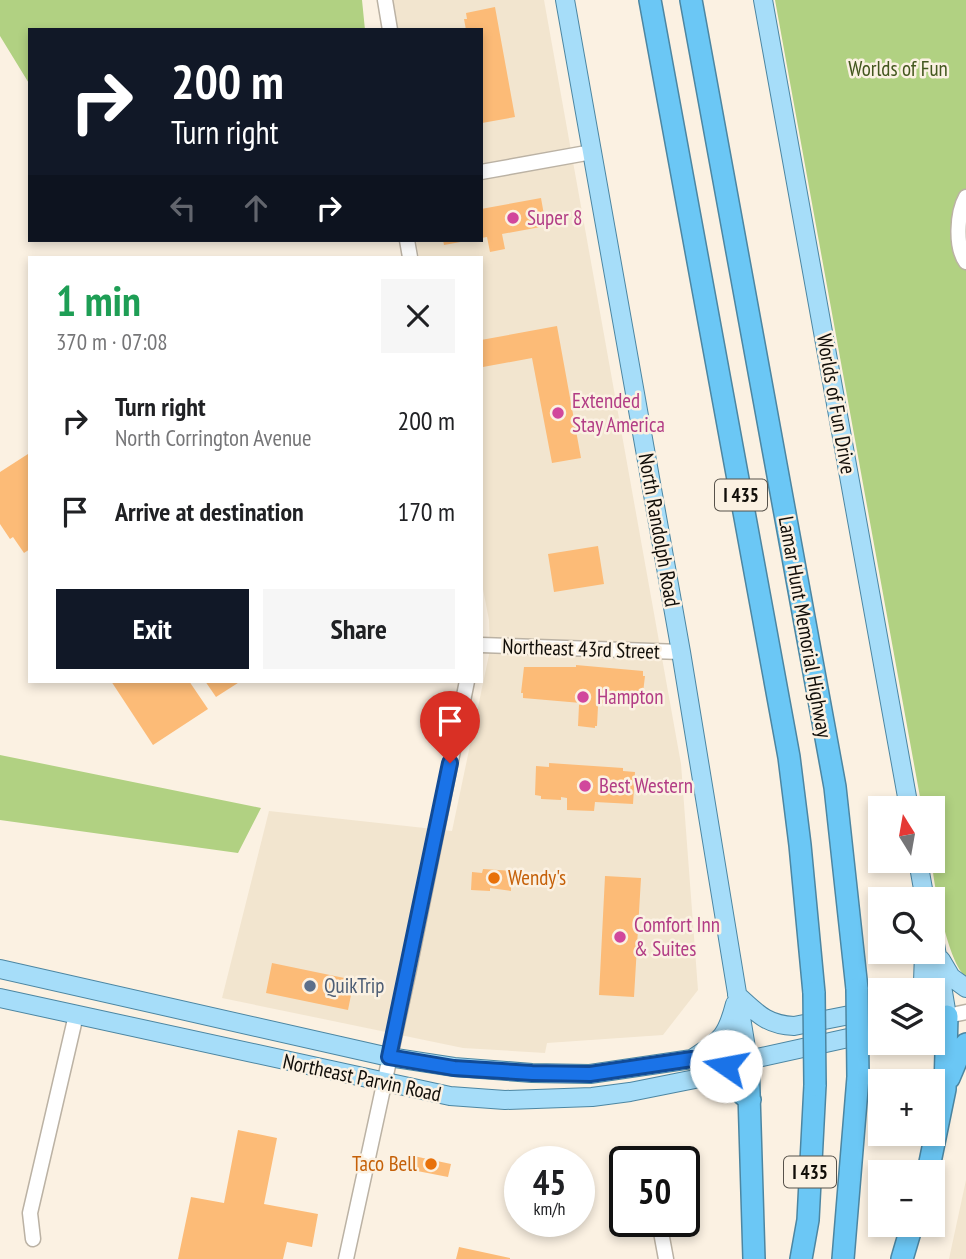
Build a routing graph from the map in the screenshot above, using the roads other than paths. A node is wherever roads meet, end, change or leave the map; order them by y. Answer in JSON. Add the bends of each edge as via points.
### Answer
{"nodes":[{"id":1,"x":385,"y":0,"type":"edge"},
{"id":2,"x":565,"y":0,"type":"edge"},
{"id":3,"x":650,"y":0,"type":"edge"},
{"id":4,"x":691,"y":0,"type":"edge"},
{"id":5,"x":763,"y":0,"type":"edge"},
{"id":6,"x":390,"y":28,"type":"edge"},
{"id":7,"x":592,"y":152,"type":"junction"},
{"id":8,"x":483,"y":172,"type":"edge"},
{"id":9,"x":966,"y":197,"type":"edge"},
{"id":10,"x":966,"y":262,"type":"edge"},
{"id":11,"x":483,"y":645,"type":"edge"},
{"id":12,"x":681,"y":652,"type":"junction"},
{"id":13,"x":467,"y":683,"type":"edge"},
{"id":14,"x":907,"y":796,"type":"edge"},
{"id":15,"x":934,"y":964,"type":"edge"},
{"id":16,"x":940,"y":964,"type":"edge"},
{"id":17,"x":0,"y":969,"type":"edge"},
{"id":18,"x":60,"y":982,"type":"junction"},
{"id":19,"x":966,"y":988,"type":"edge"},
{"id":20,"x":737,"y":995,"type":"junction"},
{"id":21,"x":0,"y":998,"type":"edge"},
{"id":22,"x":53,"y":1010,"type":"junction"},
{"id":23,"x":868,"y":1011,"type":"edge"},
{"id":24,"x":76,"y":1015,"type":"junction"},
{"id":25,"x":949,"y":1016,"type":"edge"},
{"id":26,"x":868,"y":1034,"type":"edge"},
{"id":27,"x":966,"y":1044,"type":"edge"},
{"id":28,"x":389,"y":1057,"type":"junction"},
{"id":29,"x":692,"y":1059,"type":"junction"},
{"id":30,"x":748,"y":1060,"type":"junction"},
{"id":31,"x":718,"y":1071,"type":"junction"},
{"id":32,"x":384,"y":1083,"type":"junction"},
{"id":33,"x":945,"y":1090,"type":"joint"},
{"id":34,"x":750,"y":1100,"type":"junction"},
{"id":35,"x":662,"y":1237,"type":"edge"},
{"id":36,"x":908,"y":1237,"type":"edge"},
{"id":37,"x":33,"y":1240,"type":"dead end"},
{"id":38,"x":346,"y":1259,"type":"edge"},
{"id":39,"x":666,"y":1259,"type":"edge"},
{"id":40,"x":754,"y":1259,"type":"edge"},
{"id":41,"x":801,"y":1259,"type":"edge"},
{"id":42,"x":843,"y":1259,"type":"edge"},
{"id":43,"x":902,"y":1259,"type":"edge"}],
"edges":[{"from":1,"to":6,"type":"street"},
{"from":2,"to":7,"type":"main road","name":"North Randolph Road"},
{"from":3,"to":41,"type":"highway","name":"Lamar Hunt Memorial Highway","number":"I 435","bridge":true,"via":[[789,757],[800,845],[814,993],[815,1085],[808,1220]]},
{"from":4,"to":42,"type":"highway","name":"Lamar Hunt Memorial Highway","number":"I 435","bridge":true,"via":[[835,787],[857,989],[858,1077]]},
{"from":5,"to":14,"type":"main road","name":"Worlds of Fun Drive"},
{"from":7,"to":8,"type":"street"},
{"from":7,"to":12,"type":"main road","name":"North Randolph Road"},
{"from":9,"to":10,"type":"street","via":[[959,238]]},
{"from":11,"to":12,"type":"street","name":"Northeast 43rd Street"},
{"from":12,"to":20,"type":"main road","name":"North Randolph Road"},
{"from":13,"to":28,"type":"street"},
{"from":15,"to":25,"type":"main road"},
{"from":16,"to":19,"type":"main road"},
{"from":17,"to":18,"type":"main road","name":"Northeast Parvin Road"},
{"from":18,"to":22,"type":"main road"},
{"from":18,"to":28,"type":"main road","name":"Northeast Parvin Road"},
{"from":20,"to":23,"type":"main road","via":[[763,1019],[782,1026]]},
{"from":20,"to":29,"type":"main road","via":[[721,1039]]},
{"from":20,"to":30,"type":"main road","name":"North Randolph Road"},
{"from":21,"to":22,"type":"main road","name":"Northeast Parvin Road"},
{"from":22,"to":24,"type":"main road","name":"Northeast Parvin Road"},
{"from":24,"to":32,"type":"main road","name":"Northeast Parvin Road"},
{"from":24,"to":37,"type":"street","via":[[30,1213]]},
{"from":25,"to":33,"type":"highway"},
{"from":26,"to":30,"type":"main road","name":"Northeast Parvin Road"},
{"from":27,"to":33,"type":"highway"},
{"from":28,"to":29,"type":"main road","name":"Northeast Parvin Road","via":[[454,1068],[590,1074]]},
{"from":28,"to":32,"type":"street"},
{"from":29,"to":31,"type":"main road","name":"Northeast Parvin Road"},
{"from":30,"to":31,"type":"main road","name":"Northeast Parvin Road"},
{"from":30,"to":34,"type":"highway"},
{"from":31,"to":32,"type":"main road","name":"Northeast Parvin Road","via":[[592,1097],[505,1100],[450,1096]]},
{"from":31,"to":34,"type":"highway"},
{"from":32,"to":38,"type":"street"},
{"from":34,"to":40,"type":"highway"},
{"from":35,"to":39,"type":"street"},
{"from":36,"to":43,"type":"highway"}]}
